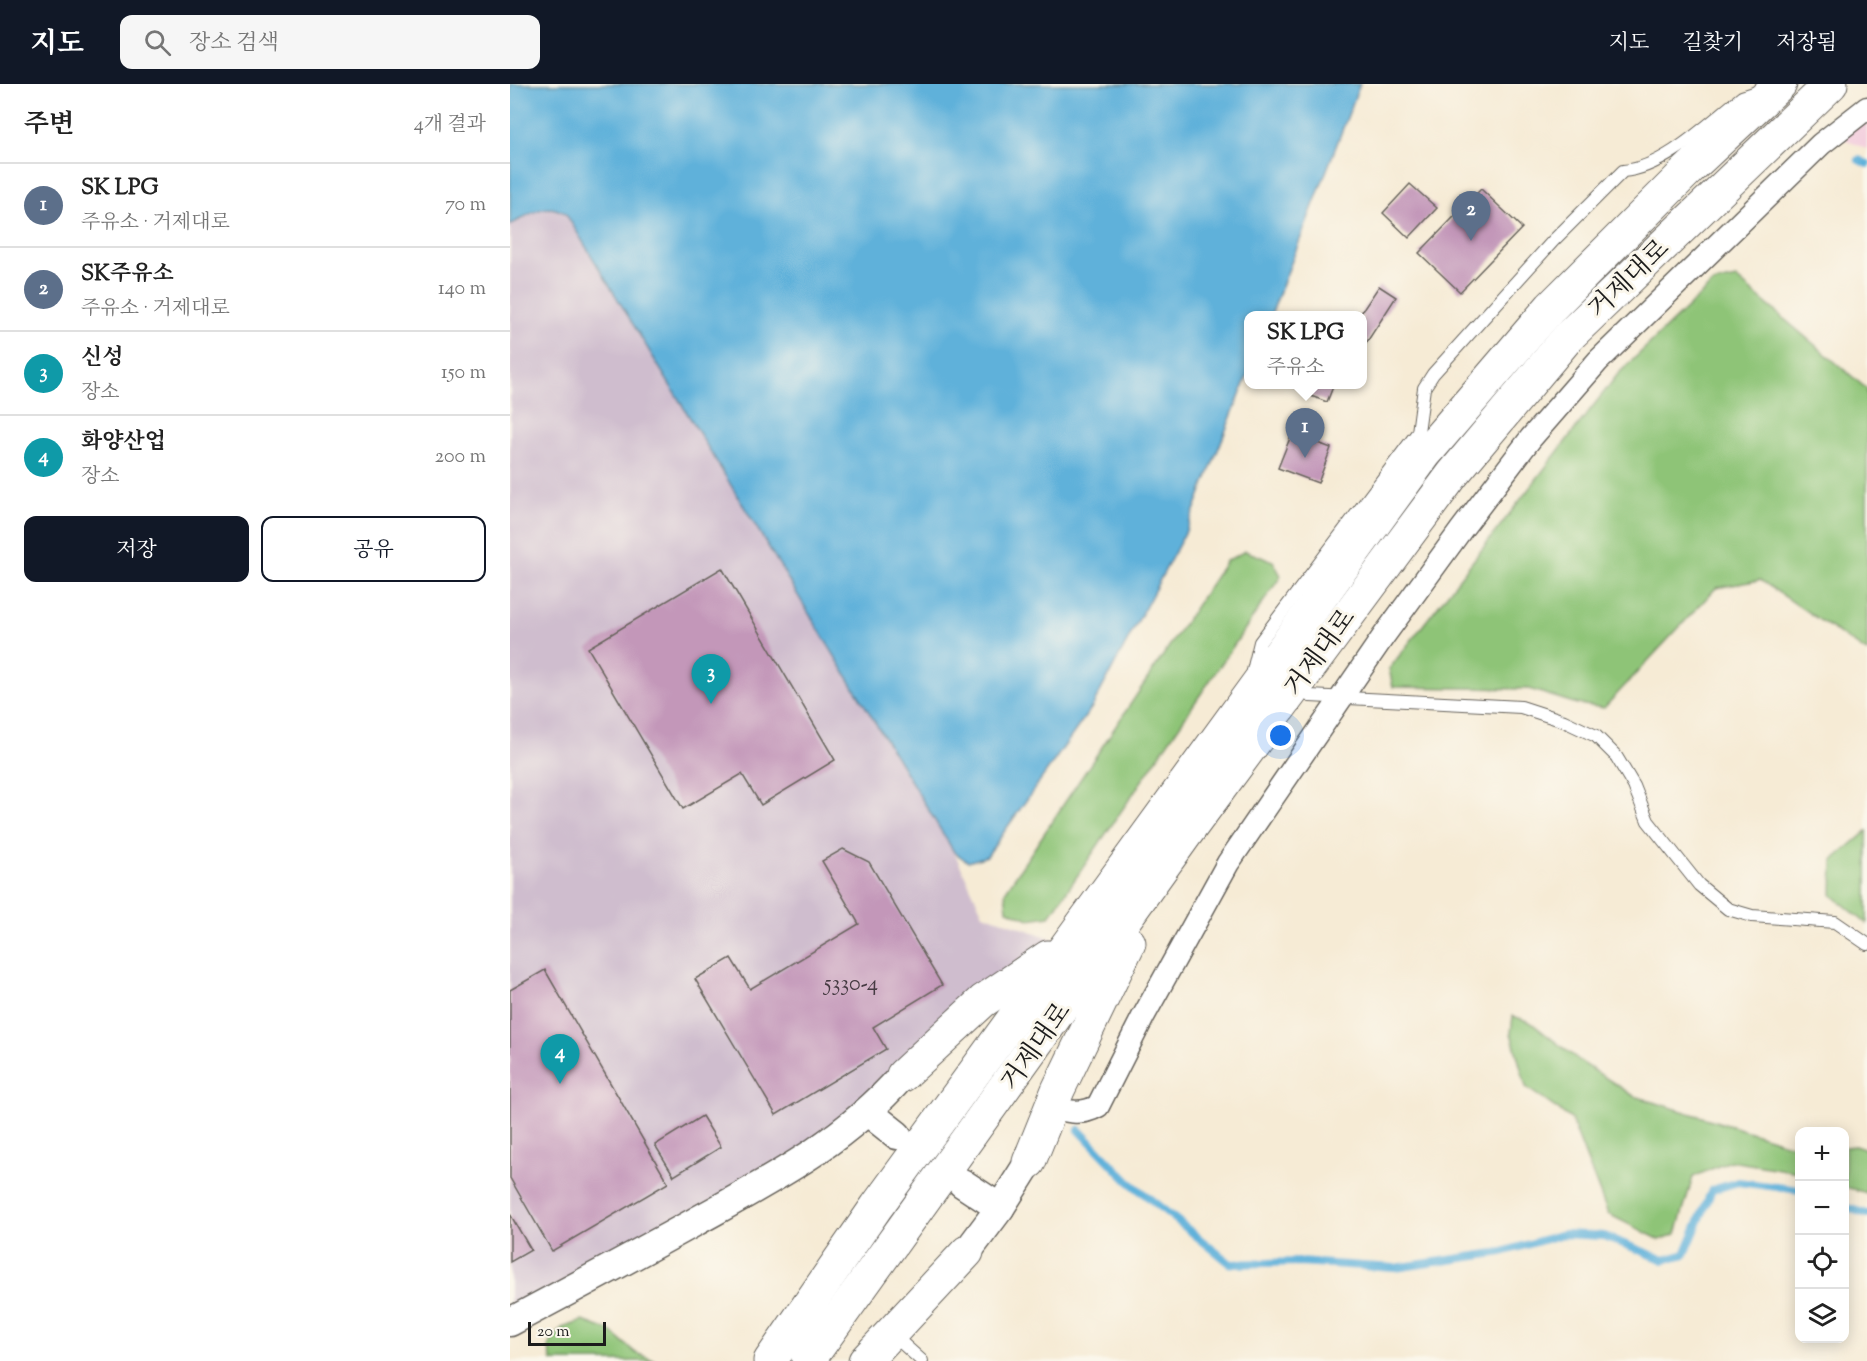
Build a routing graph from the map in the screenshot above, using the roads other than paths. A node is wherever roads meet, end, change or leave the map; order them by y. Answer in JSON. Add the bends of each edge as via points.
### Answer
{"nodes":[{"id":1,"x":1831,"y":84,"type":"edge"},
{"id":2,"x":1779,"y":85,"type":"edge"},
{"id":3,"x":1867,"y":108,"type":"edge"},
{"id":4,"x":1295,"y":685,"type":"junction"},
{"id":5,"x":1341,"y":698,"type":"junction"},
{"id":6,"x":1246,"y":699,"type":"junction"},
{"id":7,"x":1186,"y":834,"type":"junction"},
{"id":8,"x":1867,"y":944,"type":"edge"},
{"id":9,"x":1067,"y":945,"type":"junction"},
{"id":10,"x":903,"y":1075,"type":"joint"},
{"id":11,"x":1051,"y":1107,"type":"junction"},
{"id":12,"x":868,"y":1112,"type":"junction"},
{"id":13,"x":897,"y":1135,"type":"dead end"},
{"id":14,"x":1029,"y":1162,"type":"joint"},
{"id":15,"x":962,"y":1183,"type":"dead end"},
{"id":16,"x":1000,"y":1208,"type":"junction"},
{"id":17,"x":967,"y":1252,"type":"joint"},
{"id":18,"x":510,"y":1322,"type":"edge"},
{"id":19,"x":891,"y":1333,"type":"junction"},
{"id":20,"x":770,"y":1361,"type":"edge"},
{"id":21,"x":808,"y":1361,"type":"edge"},
{"id":22,"x":865,"y":1361,"type":"edge"},
{"id":23,"x":922,"y":1361,"type":"edge"}],
"edges":[{"from":1,"to":4,"type":"highway","name":"거제대로","via":[[1569,336],[1453,474]]},
{"from":2,"to":6,"type":"highway","name":"거제대로","via":[[1551,307],[1425,454]]},
{"from":2,"to":6,"type":"lane","via":[[1742,97],[1666,156],[1635,170],[1623,171],[1470,331],[1424,388],[1418,432],[1260,642]]},
{"from":3,"to":5,"type":"street","via":[[1821,144],[1598,361],[1454,538]]},
{"from":4,"to":5,"type":"lane","via":[[1310,696]]},
{"from":4,"to":7,"type":"highway","name":"거제대로"},
{"from":5,"to":8,"type":"lane","via":[[1521,707],[1596,736],[1616,756],[1648,821],[1674,856],[1699,885],[1728,909],[1752,916],[1835,922]]},
{"from":5,"to":11,"type":"street","via":[[1228,863],[1098,1106],[1086,1113]]},
{"from":6,"to":9,"type":"highway","name":"거제대로"},
{"from":7,"to":11,"type":"highway","via":[[1108,981]]},
{"from":7,"to":21,"type":"highway","name":"거제대로"},
{"from":9,"to":10,"type":"highway","via":[[983,1001]]},
{"from":9,"to":20,"type":"highway","name":"거제대로"},
{"from":10,"to":12,"type":"street"},
{"from":11,"to":14,"type":"highway"},
{"from":12,"to":13,"type":"street"},
{"from":12,"to":18,"type":"street","via":[[837,1138],[780,1175]]},
{"from":14,"to":16,"type":"street"},
{"from":15,"to":16,"type":"street"},
{"from":16,"to":17,"type":"street"},
{"from":17,"to":19,"type":"highway"},
{"from":19,"to":22,"type":"highway"},
{"from":19,"to":23,"type":"lane"}]}
